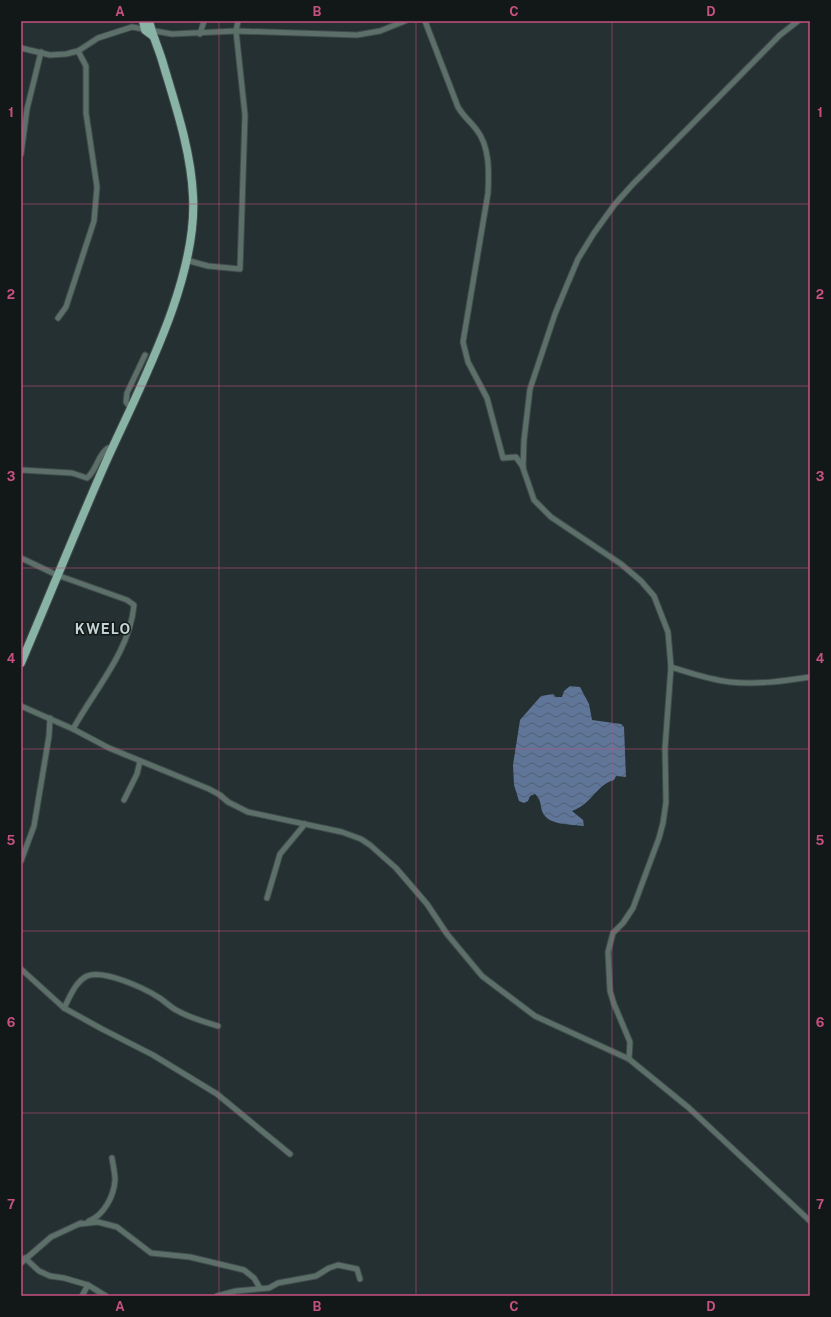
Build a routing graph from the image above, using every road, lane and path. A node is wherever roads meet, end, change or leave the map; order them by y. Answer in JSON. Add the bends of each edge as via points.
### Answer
{"nodes":[{"id":1,"x":143,"y":21,"type":"edge"},
{"id":2,"x":149,"y":21,"type":"edge"},
{"id":3,"x":204,"y":21,"type":"edge"},
{"id":4,"x":238,"y":21,"type":"edge"},
{"id":5,"x":406,"y":21,"type":"edge"},
{"id":6,"x":425,"y":21,"type":"edge"},
{"id":7,"x":798,"y":21,"type":"edge"},
{"id":8,"x":148,"y":30,"type":"junction"},
{"id":9,"x":236,"y":31,"type":"junction"},
{"id":10,"x":200,"y":34,"type":"junction"},
{"id":11,"x":21,"y":48,"type":"edge"},
{"id":12,"x":78,"y":51,"type":"junction"},
{"id":13,"x":41,"y":52,"type":"junction"},
{"id":14,"x":21,"y":154,"type":"edge"},
{"id":15,"x":186,"y":260,"type":"junction"},
{"id":16,"x":58,"y":318,"type":"dead end"},
{"id":17,"x":145,"y":355,"type":"dead end"},
{"id":18,"x":130,"y":408,"type":"junction"},
{"id":19,"x":112,"y":448,"type":"junction"},
{"id":20,"x":523,"y":468,"type":"junction"},
{"id":21,"x":21,"y":470,"type":"edge"},
{"id":22,"x":21,"y":558,"type":"edge"},
{"id":23,"x":57,"y":574,"type":"junction"},
{"id":24,"x":21,"y":663,"type":"edge"},
{"id":25,"x":671,"y":667,"type":"junction"},
{"id":26,"x":810,"y":677,"type":"edge"},
{"id":27,"x":21,"y":706,"type":"edge"},
{"id":28,"x":50,"y":718,"type":"junction"},
{"id":29,"x":73,"y":729,"type":"junction"},
{"id":30,"x":140,"y":761,"type":"junction"},
{"id":31,"x":124,"y":800,"type":"dead end"},
{"id":32,"x":305,"y":824,"type":"junction"},
{"id":33,"x":21,"y":861,"type":"edge"},
{"id":34,"x":267,"y":898,"type":"dead end"},
{"id":35,"x":21,"y":970,"type":"edge"},
{"id":36,"x":64,"y":1008,"type":"junction"},
{"id":37,"x":218,"y":1026,"type":"dead end"},
{"id":38,"x":629,"y":1059,"type":"junction"},
{"id":39,"x":290,"y":1154,"type":"dead end"},
{"id":40,"x":112,"y":1158,"type":"dead end"},
{"id":41,"x":810,"y":1221,"type":"edge"},
{"id":42,"x":80,"y":1224,"type":"junction"},
{"id":43,"x":23,"y":1260,"type":"edge"},
{"id":44,"x":360,"y":1280,"type":"dead end"},
{"id":45,"x":88,"y":1286,"type":"junction"},
{"id":46,"x":260,"y":1288,"type":"junction"},
{"id":47,"x":82,"y":1296,"type":"edge"},
{"id":48,"x":106,"y":1296,"type":"edge"},
{"id":49,"x":217,"y":1296,"type":"edge"}],
"edges":[{"from":1,"to":8,"type":"main road"},
{"from":2,"to":8,"type":"main road"},
{"from":3,"to":10,"type":"street"},
{"from":4,"to":9,"type":"street"},
{"from":5,"to":9,"type":"street","via":[[380,31],[357,35]]},
{"from":6,"to":20,"type":"street","via":[[458,107],[465,119],[480,134],[486,152],[489,176],[463,342],[468,362],[487,398],[503,458],[516,457]]},
{"from":7,"to":20,"type":"street","via":[[780,35],[633,184],[615,204],[578,259],[536,366],[526,417]]},
{"from":8,"to":10,"type":"street","via":[[172,34]]},
{"from":8,"to":12,"type":"street","via":[[132,27],[98,38]]},
{"from":8,"to":15,"type":"main road","via":[[156,39],[190,164],[193,229]]},
{"from":9,"to":10,"type":"street"},
{"from":9,"to":15,"type":"street","via":[[245,115],[240,269],[208,266]]},
{"from":11,"to":13,"type":"street"},
{"from":12,"to":13,"type":"street","via":[[58,54]]},
{"from":12,"to":16,"type":"street","via":[[86,63],[86,113],[97,187],[94,221],[71,293]]},
{"from":13,"to":14,"type":"street","via":[[27,109]]},
{"from":15,"to":18,"type":"main road","via":[[163,334]]},
{"from":17,"to":18,"type":"street","via":[[127,393],[126,402]]},
{"from":18,"to":19,"type":"main road"},
{"from":19,"to":21,"type":"street","via":[[103,451],[94,471],[87,478],[72,473]]},
{"from":19,"to":23,"type":"main road"},
{"from":20,"to":25,"type":"street","via":[[537,505],[621,564],[654,596],[668,632]]},
{"from":22,"to":23,"type":"street"},
{"from":23,"to":24,"type":"main road"},
{"from":23,"to":29,"type":"street","via":[[127,600],[134,605],[133,619],[116,659]]},
{"from":25,"to":26,"type":"street","via":[[698,676],[730,682],[750,683]]},
{"from":25,"to":38,"type":"street","via":[[663,823],[633,908],[613,933],[608,952],[610,991],[630,1042]]},
{"from":27,"to":28,"type":"street"},
{"from":28,"to":29,"type":"street"},
{"from":28,"to":33,"type":"street","via":[[50,736],[34,826]]},
{"from":29,"to":30,"type":"street"},
{"from":30,"to":31,"type":"street","via":[[137,774]]},
{"from":30,"to":32,"type":"street","via":[[209,789],[248,812]]},
{"from":32,"to":34,"type":"street","via":[[280,854]]},
{"from":32,"to":38,"type":"street","via":[[342,832],[370,845],[396,868],[427,904],[447,934],[487,980],[535,1016]]},
{"from":35,"to":36,"type":"street"},
{"from":36,"to":37,"type":"street","via":[[77,984],[86,976],[102,974],[159,997],[178,1012]]},
{"from":36,"to":39,"type":"street","via":[[203,1084]]},
{"from":38,"to":41,"type":"street","via":[[689,1108]]},
{"from":40,"to":42,"type":"street","via":[[115,1180],[112,1194],[104,1210],[96,1218]]},
{"from":42,"to":43,"type":"street","via":[[51,1237]]},
{"from":42,"to":46,"type":"street","via":[[98,1222],[117,1227],[151,1253],[190,1257],[244,1270],[254,1278]]},
{"from":43,"to":45,"type":"street","via":[[50,1276]]},
{"from":44,"to":46,"type":"street","via":[[356,1269],[338,1265],[316,1276]]},
{"from":45,"to":47,"type":"street"},
{"from":45,"to":48,"type":"street"},
{"from":46,"to":49,"type":"street"}]}
